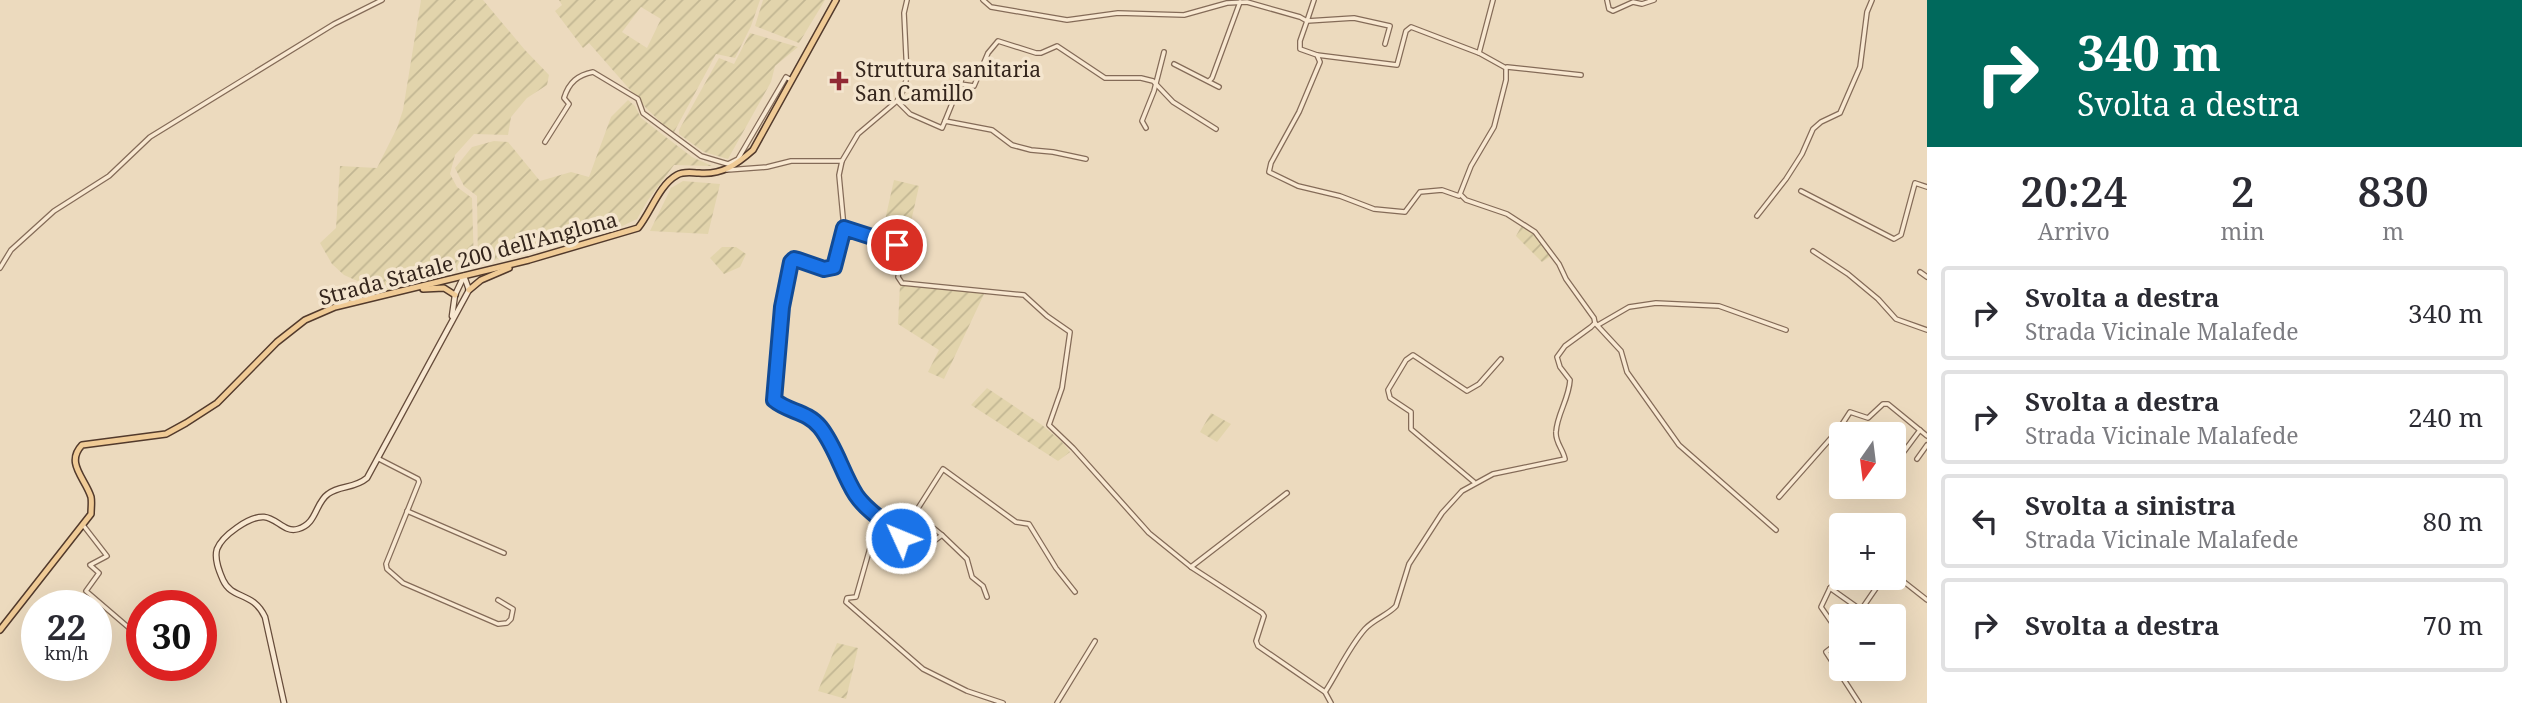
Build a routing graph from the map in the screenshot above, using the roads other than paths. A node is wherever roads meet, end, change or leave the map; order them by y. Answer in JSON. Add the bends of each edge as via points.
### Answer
{"nodes":[{"id":1,"x":382,"y":0,"type":"edge"},
{"id":2,"x":836,"y":0,"type":"edge"},
{"id":3,"x":907,"y":0,"type":"edge"},
{"id":4,"x":983,"y":0,"type":"edge"},
{"id":5,"x":1212,"y":0,"type":"edge"},
{"id":6,"x":1314,"y":0,"type":"edge"},
{"id":7,"x":1493,"y":0,"type":"edge"},
{"id":8,"x":1606,"y":0,"type":"edge"},
{"id":9,"x":1654,"y":0,"type":"edge"},
{"id":10,"x":1872,"y":0,"type":"edge"},
{"id":11,"x":1240,"y":2,"type":"junction"},
{"id":12,"x":1211,"y":6,"type":"junction"},
{"id":13,"x":1307,"y":21,"type":"junction"},
{"id":14,"x":1385,"y":44,"type":"dead end"},
{"id":15,"x":1164,"y":52,"type":"dead end"},
{"id":16,"x":1479,"y":53,"type":"junction"},
{"id":17,"x":1317,"y":55,"type":"junction"},
{"id":18,"x":1174,"y":64,"type":"dead end"},
{"id":19,"x":967,"y":66,"type":"dead end"},
{"id":20,"x":1507,"y":68,"type":"junction"},
{"id":21,"x":1581,"y":75,"type":"dead end"},
{"id":22,"x":791,"y":80,"type":"junction"},
{"id":23,"x":1209,"y":81,"type":"junction"},
{"id":24,"x":960,"y":84,"type":"junction"},
{"id":25,"x":1156,"y":84,"type":"junction"},
{"id":26,"x":1219,"y":87,"type":"dead end"},
{"id":27,"x":897,"y":101,"type":"junction"},
{"id":28,"x":945,"y":121,"type":"junction"},
{"id":29,"x":1146,"y":128,"type":"dead end"},
{"id":30,"x":1216,"y":129,"type":"dead end"},
{"id":31,"x":545,"y":142,"type":"dead end"},
{"id":32,"x":1086,"y":159,"type":"dead end"},
{"id":33,"x":842,"y":161,"type":"junction"},
{"id":34,"x":727,"y":170,"type":"junction"},
{"id":35,"x":1927,"y":187,"type":"edge"},
{"id":36,"x":1801,"y":191,"type":"dead end"},
{"id":37,"x":1461,"y":197,"type":"junction"},
{"id":38,"x":1758,"y":216,"type":"dead end"},
{"id":39,"x":844,"y":228,"type":"junction"},
{"id":40,"x":1813,"y":251,"type":"dead end"},
{"id":41,"x":528,"y":260,"type":"junction"},
{"id":42,"x":0,"y":268,"type":"edge"},
{"id":43,"x":1920,"y":272,"type":"dead end"},
{"id":44,"x":464,"y":276,"type":"junction"},
{"id":45,"x":1927,"y":277,"type":"edge"},
{"id":46,"x":469,"y":290,"type":"junction"},
{"id":47,"x":406,"y":291,"type":"junction"},
{"id":48,"x":455,"y":295,"type":"junction"},
{"id":49,"x":451,"y":321,"type":"junction"},
{"id":50,"x":1596,"y":324,"type":"junction"},
{"id":51,"x":1786,"y":330,"type":"dead end"},
{"id":52,"x":1927,"y":330,"type":"edge"},
{"id":53,"x":1501,"y":359,"type":"dead end"},
{"id":54,"x":1920,"y":430,"type":"junction"},
{"id":55,"x":1927,"y":436,"type":"edge"},
{"id":56,"x":1927,"y":445,"type":"edge"},
{"id":57,"x":1906,"y":449,"type":"edge"},
{"id":58,"x":379,"y":459,"type":"junction"},
{"id":59,"x":1917,"y":459,"type":"dead end"},
{"id":60,"x":1474,"y":482,"type":"junction"},
{"id":61,"x":1287,"y":493,"type":"dead end"},
{"id":62,"x":1779,"y":497,"type":"dead end"},
{"id":63,"x":407,"y":511,"type":"junction"},
{"id":64,"x":83,"y":525,"type":"junction"},
{"id":65,"x":1776,"y":530,"type":"dead end"},
{"id":66,"x":942,"y":535,"type":"junction"},
{"id":67,"x":901,"y":538,"type":"junction"},
{"id":68,"x":504,"y":553,"type":"dead end"},
{"id":69,"x":1191,"y":567,"type":"junction"},
{"id":70,"x":1906,"y":583,"type":"edge"},
{"id":71,"x":1829,"y":590,"type":"edge"},
{"id":72,"x":1833,"y":590,"type":"edge"},
{"id":73,"x":1875,"y":590,"type":"edge"},
{"id":74,"x":1074,"y":592,"type":"dead end"},
{"id":75,"x":986,"y":597,"type":"dead end"},
{"id":76,"x":498,"y":600,"type":"dead end"},
{"id":77,"x":1927,"y":600,"type":"edge"},
{"id":78,"x":1829,"y":619,"type":"edge"},
{"id":79,"x":126,"y":625,"type":"edge"},
{"id":80,"x":0,"y":630,"type":"edge"},
{"id":81,"x":1095,"y":641,"type":"dead end"},
{"id":82,"x":1845,"y":681,"type":"edge"},
{"id":83,"x":1325,"y":692,"type":"junction"},
{"id":84,"x":284,"y":703,"type":"edge"},
{"id":85,"x":1003,"y":703,"type":"edge"},
{"id":86,"x":1056,"y":703,"type":"edge"},
{"id":87,"x":1331,"y":703,"type":"edge"},
{"id":88,"x":1859,"y":703,"type":"edge"}],
"edges":[{"from":1,"to":42,"type":"street","via":[[334,24],[150,137],[109,176],[54,211],[11,250]]},
{"from":2,"to":22,"type":"main road"},
{"from":3,"to":27,"type":"street","via":[[907,76]]},
{"from":4,"to":12,"type":"street","via":[[990,7],[1056,20],[1118,13],[1184,15]]},
{"from":5,"to":12,"type":"street"},
{"from":6,"to":13,"type":"street"},
{"from":7,"to":16,"type":"street"},
{"from":8,"to":9,"type":"street","via":[[1613,10]]},
{"from":10,"to":38,"type":"street","via":[[1860,66],[1840,113],[1813,129],[1786,179]]},
{"from":11,"to":12,"type":"street"},
{"from":11,"to":13,"type":"street"},
{"from":11,"to":23,"type":"street"},
{"from":13,"to":14,"type":"street","via":[[1354,18],[1390,26]]},
{"from":13,"to":17,"type":"street","via":[[1300,49]]},
{"from":15,"to":25,"type":"street"},
{"from":16,"to":17,"type":"street","via":[[1411,27],[1396,65]]},
{"from":16,"to":20,"type":"street"},
{"from":17,"to":37,"type":"street","via":[[1320,62],[1269,172],[1298,186],[1374,209],[1405,212],[1420,192],[1442,191]]},
{"from":18,"to":23,"type":"street"},
{"from":19,"to":24,"type":"street"},
{"from":20,"to":21,"type":"street"},
{"from":20,"to":37,"type":"street","via":[[1494,127],[1471,166]]},
{"from":22,"to":31,"type":"street","via":[[786,77],[738,159],[728,164],[701,156],[643,113],[638,99],[593,72],[579,75],[567,90],[564,98],[569,104]]},
{"from":22,"to":34,"type":"main road","via":[[753,150]]},
{"from":23,"to":26,"type":"street"},
{"from":24,"to":25,"type":"street","via":[[974,86],[988,51],[998,41],[1041,53],[1057,46],[1105,78],[1141,78]]},
{"from":24,"to":28,"type":"street"},
{"from":25,"to":29,"type":"street","via":[[1142,121]]},
{"from":25,"to":30,"type":"street","via":[[1173,103]]},
{"from":27,"to":28,"type":"street","via":[[910,114],[934,125],[942,128]]},
{"from":27,"to":33,"type":"street","via":[[858,134]]},
{"from":28,"to":32,"type":"street","via":[[985,127],[1012,145]]},
{"from":33,"to":34,"type":"street","via":[[791,161]]},
{"from":33,"to":39,"type":"street"},
{"from":34,"to":41,"type":"main road","name":"Strada Statale 200 dell'Anglona","via":[[675,176],[638,228]]},
{"from":35,"to":36,"type":"street","via":[[1915,183],[1901,235],[1894,239]]},
{"from":37,"to":50,"type":"street","via":[[1507,214],[1535,232]]},
{"from":39,"to":67,"type":"street","via":[[834,267],[791,262],[774,400],[804,413],[818,425],[856,496]]},
{"from":39,"to":69,"type":"street","via":[[897,245],[902,256],[898,277],[902,283],[1024,295],[1070,332],[1062,388],[1049,425],[1149,533]]},
{"from":40,"to":52,"type":"street","via":[[1878,299],[1896,319]]},
{"from":41,"to":44,"type":"main road","name":"Strada Statale 200 dell'Anglona"},
{"from":41,"to":46,"type":"main road"},
{"from":43,"to":45,"type":"street"},
{"from":44,"to":46,"type":"street"},
{"from":44,"to":47,"type":"main road","name":"Strada Statale 200 dell'Anglona"},
{"from":44,"to":48,"type":"street"},
{"from":46,"to":49,"type":"street"},
{"from":47,"to":48,"type":"main road","via":[[444,288]]},
{"from":47,"to":64,"type":"main road","name":"Strada Statale 200 dell'Anglona","via":[[335,307],[305,320],[217,403],[166,434],[82,445],[76,451],[75,465],[92,504]]},
{"from":48,"to":49,"type":"street"},
{"from":49,"to":58,"type":"street"},
{"from":50,"to":51,"type":"street","via":[[1629,307],[1656,303],[1719,306]]},
{"from":50,"to":60,"type":"street","via":[[1565,346],[1557,358],[1570,380],[1555,436],[1565,459]]},
{"from":50,"to":65,"type":"street","via":[[1621,351],[1627,372],[1679,446]]},
{"from":53,"to":60,"type":"street","via":[[1467,391],[1413,355],[1388,390],[1390,398],[1411,412],[1411,429]]},
{"from":54,"to":55,"type":"street"},
{"from":54,"to":57,"type":"street"},
{"from":54,"to":62,"type":"street","via":[[1888,404],[1868,418],[1850,412]]},
{"from":56,"to":59,"type":"street"},
{"from":58,"to":63,"type":"street","via":[[418,480]]},
{"from":58,"to":84,"type":"street","via":[[362,483],[326,495],[316,516],[301,528],[255,518],[234,531],[216,551],[226,586],[261,607]]},
{"from":60,"to":83,"type":"street","via":[[1442,513],[1409,564],[1396,606],[1363,631]]},
{"from":61,"to":69,"type":"street"},
{"from":63,"to":68,"type":"street"},
{"from":63,"to":76,"type":"street","via":[[386,564],[396,579],[498,624],[509,622],[513,609]]},
{"from":64,"to":79,"type":"street","via":[[107,556],[90,565],[99,573],[86,591]]},
{"from":64,"to":80,"type":"main road","name":"Strada Statale 200 dell'Anglona"},
{"from":66,"to":67,"type":"street","via":[[926,547]]},
{"from":66,"to":74,"type":"street","via":[[915,513],[943,469],[1016,522],[1029,524]]},
{"from":66,"to":75,"type":"street","via":[[967,559],[972,577],[983,586]]},
{"from":67,"to":85,"type":"street","via":[[872,541],[856,597],[845,600],[923,669]]},
{"from":69,"to":83,"type":"street","via":[[1262,613],[1258,646]]},
{"from":70,"to":77,"type":"street"},
{"from":71,"to":78,"type":"street","via":[[1821,607]]},
{"from":72,"to":73,"type":"street","via":[[1861,610]]},
{"from":81,"to":86,"type":"street"},
{"from":82,"to":88,"type":"street"},
{"from":83,"to":87,"type":"street"}]}
